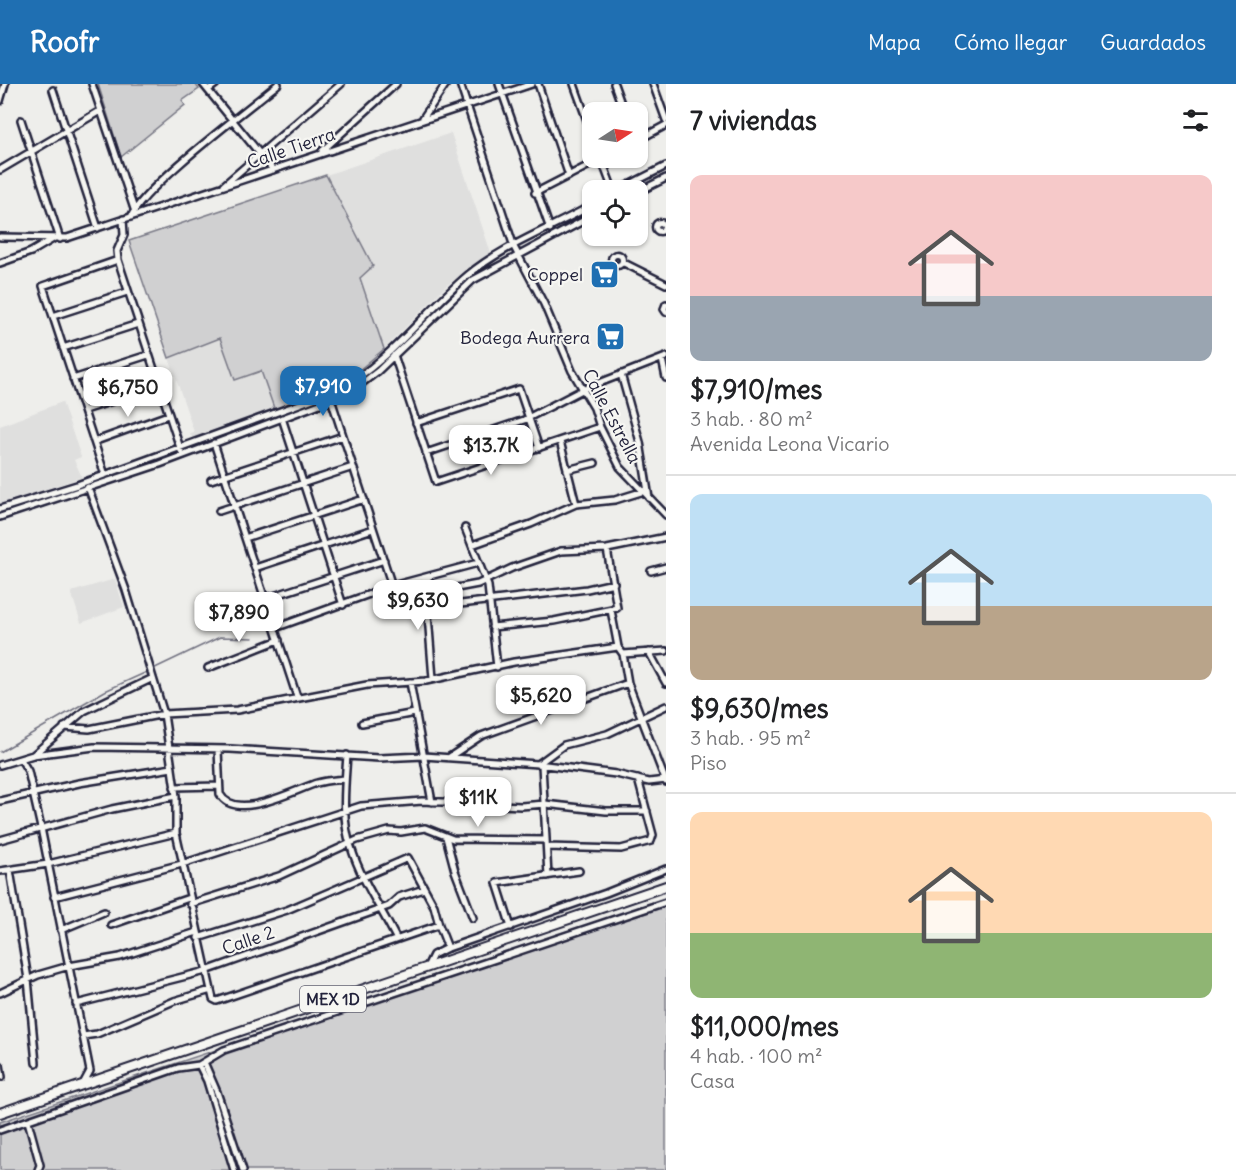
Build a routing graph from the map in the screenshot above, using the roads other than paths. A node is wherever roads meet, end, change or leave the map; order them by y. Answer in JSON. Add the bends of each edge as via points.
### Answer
{"nodes":[{"id":1,"x":5,"y":84,"type":"edge"},
{"id":2,"x":92,"y":84,"type":"edge"},
{"id":3,"x":203,"y":84,"type":"edge"},
{"id":4,"x":216,"y":84,"type":"edge"},
{"id":5,"x":278,"y":84,"type":"edge"},
{"id":6,"x":341,"y":84,"type":"edge"},
{"id":7,"x":396,"y":84,"type":"edge"},
{"id":8,"x":446,"y":84,"type":"edge"},
{"id":9,"x":460,"y":84,"type":"edge"},
{"id":10,"x":499,"y":84,"type":"edge"},
{"id":11,"x":532,"y":84,"type":"edge"},
{"id":12,"x":538,"y":84,"type":"edge"},
{"id":13,"x":574,"y":84,"type":"edge"},
{"id":14,"x":614,"y":84,"type":"edge"},
{"id":15,"x":653,"y":84,"type":"edge"},
{"id":16,"x":53,"y":90,"type":"dead end"},
{"id":17,"x":208,"y":90,"type":"junction"},
{"id":18,"x":502,"y":94,"type":"junction"},
{"id":19,"x":0,"y":101,"type":"edge"},
{"id":20,"x":620,"y":102,"type":"edge"},
{"id":21,"x":466,"y":105,"type":"junction"},
{"id":22,"x":582,"y":106,"type":"edge"},
{"id":23,"x":100,"y":111,"type":"junction"},
{"id":24,"x":422,"y":119,"type":"junction"},
{"id":25,"x":21,"y":120,"type":"dead end"},
{"id":26,"x":666,"y":120,"type":"edge"},
{"id":27,"x":233,"y":121,"type":"junction"},
{"id":28,"x":666,"y":125,"type":"edge"},
{"id":29,"x":67,"y":132,"type":"junction"},
{"id":30,"x":648,"y":135,"type":"edge"},
{"id":31,"x":32,"y":152,"type":"junction"},
{"id":32,"x":260,"y":154,"type":"junction"},
{"id":33,"x":319,"y":154,"type":"junction"},
{"id":34,"x":666,"y":166,"type":"edge"},
{"id":35,"x":584,"y":168,"type":"edge"},
{"id":36,"x":0,"y":170,"type":"edge"},
{"id":37,"x":273,"y":170,"type":"junction"},
{"id":38,"x":569,"y":176,"type":"junction"},
{"id":39,"x":666,"y":178,"type":"edge"},
{"id":40,"x":639,"y":180,"type":"edge"},
{"id":41,"x":222,"y":187,"type":"junction"},
{"id":42,"x":648,"y":187,"type":"edge"},
{"id":43,"x":535,"y":193,"type":"junction"},
{"id":44,"x":134,"y":209,"type":"junction"},
{"id":45,"x":582,"y":211,"type":"edge"},
{"id":46,"x":131,"y":217,"type":"junction"},
{"id":47,"x":123,"y":219,"type":"junction"},
{"id":48,"x":582,"y":221,"type":"edge"},
{"id":49,"x":98,"y":228,"type":"junction"},
{"id":50,"x":550,"y":229,"type":"junction"},
{"id":51,"x":0,"y":237,"type":"edge"},
{"id":52,"x":53,"y":239,"type":"junction"},
{"id":53,"x":60,"y":239,"type":"junction"},
{"id":54,"x":514,"y":247,"type":"junction"},
{"id":55,"x":518,"y":255,"type":"junction"},
{"id":56,"x":118,"y":260,"type":"junction"},
{"id":57,"x":622,"y":262,"type":"dead end"},
{"id":58,"x":0,"y":263,"type":"edge"},
{"id":59,"x":666,"y":284,"type":"edge"},
{"id":60,"x":127,"y":292,"type":"junction"},
{"id":61,"x":666,"y":304,"type":"edge"},
{"id":62,"x":666,"y":312,"type":"edge"},
{"id":63,"x":53,"y":316,"type":"junction"},
{"id":64,"x":138,"y":324,"type":"junction"},
{"id":65,"x":63,"y":348,"type":"junction"},
{"id":66,"x":147,"y":355,"type":"junction"},
{"id":67,"x":394,"y":355,"type":"junction"},
{"id":68,"x":664,"y":358,"type":"edge"},
{"id":69,"x":621,"y":374,"type":"junction"},
{"id":70,"x":666,"y":378,"type":"edge"},
{"id":71,"x":73,"y":379,"type":"junction"},
{"id":72,"x":158,"y":386,"type":"junction"},
{"id":73,"x":584,"y":389,"type":"junction"},
{"id":74,"x":332,"y":402,"type":"junction"},
{"id":75,"x":85,"y":410,"type":"junction"},
{"id":76,"x":168,"y":416,"type":"junction"},
{"id":77,"x":281,"y":416,"type":"junction"},
{"id":78,"x":528,"y":416,"type":"junction"},
{"id":79,"x":416,"y":423,"type":"junction"},
{"id":80,"x":600,"y":427,"type":"junction"},
{"id":81,"x":343,"y":436,"type":"junction"},
{"id":82,"x":96,"y":441,"type":"junction"},
{"id":83,"x":560,"y":441,"type":"junction"},
{"id":84,"x":214,"y":444,"type":"junction"},
{"id":85,"x":180,"y":448,"type":"junction"},
{"id":86,"x":539,"y":448,"type":"junction"},
{"id":87,"x":293,"y":452,"type":"junction"},
{"id":88,"x":426,"y":453,"type":"junction"},
{"id":89,"x":183,"y":456,"type":"junction"},
{"id":90,"x":595,"y":464,"type":"dead end"},
{"id":91,"x":353,"y":467,"type":"junction"},
{"id":92,"x":567,"y":470,"type":"junction"},
{"id":93,"x":105,"y":475,"type":"junction"},
{"id":94,"x":224,"y":475,"type":"junction"},
{"id":95,"x":211,"y":480,"type":"dead end"},
{"id":96,"x":303,"y":483,"type":"junction"},
{"id":97,"x":88,"y":487,"type":"junction"},
{"id":98,"x":642,"y":492,"type":"junction"},
{"id":99,"x":649,"y":498,"type":"junction"},
{"id":100,"x":364,"y":499,"type":"junction"},
{"id":101,"x":576,"y":504,"type":"junction"},
{"id":102,"x":234,"y":506,"type":"junction"},
{"id":103,"x":0,"y":509,"type":"edge"},
{"id":104,"x":219,"y":512,"type":"dead end"},
{"id":105,"x":314,"y":515,"type":"junction"},
{"id":106,"x":666,"y":515,"type":"edge"},
{"id":107,"x":0,"y":517,"type":"edge"},
{"id":108,"x":465,"y":528,"type":"dead end"},
{"id":109,"x":374,"y":529,"type":"junction"},
{"id":110,"x":666,"y":537,"type":"edge"},
{"id":111,"x":245,"y":538,"type":"junction"},
{"id":112,"x":324,"y":545,"type":"junction"},
{"id":113,"x":471,"y":545,"type":"junction"},
{"id":114,"x":607,"y":549,"type":"junction"},
{"id":115,"x":384,"y":560,"type":"junction"},
{"id":116,"x":478,"y":563,"type":"junction"},
{"id":117,"x":666,"y":567,"type":"edge"},
{"id":118,"x":255,"y":568,"type":"junction"},
{"id":119,"x":651,"y":571,"type":"dead end"},
{"id":120,"x":334,"y":576,"type":"junction"},
{"id":121,"x":427,"y":578,"type":"junction"},
{"id":122,"x":419,"y":580,"type":"junction"},
{"id":123,"x":486,"y":581,"type":"junction"},
{"id":124,"x":614,"y":583,"type":"junction"},
{"id":125,"x":392,"y":586,"type":"junction"},
{"id":126,"x":435,"y":590,"type":"junction"},
{"id":127,"x":265,"y":599,"type":"junction"},
{"id":128,"x":489,"y":599,"type":"junction"},
{"id":129,"x":246,"y":605,"type":"dead end"},
{"id":130,"x":343,"y":605,"type":"junction"},
{"id":131,"x":611,"y":610,"type":"junction"},
{"id":132,"x":492,"y":627,"type":"junction"},
{"id":133,"x":275,"y":628,"type":"junction"},
{"id":134,"x":279,"y":640,"type":"junction"},
{"id":135,"x":618,"y":647,"type":"junction"},
{"id":136,"x":666,"y":651,"type":"edge"},
{"id":137,"x":649,"y":652,"type":"junction"},
{"id":138,"x":623,"y":654,"type":"junction"},
{"id":139,"x":497,"y":667,"type":"junction"},
{"id":140,"x":208,"y":668,"type":"dead end"},
{"id":141,"x":153,"y":678,"type":"junction"},
{"id":142,"x":433,"y":679,"type":"junction"},
{"id":143,"x":410,"y":682,"type":"junction"},
{"id":144,"x":628,"y":682,"type":"junction"},
{"id":145,"x":666,"y":683,"type":"edge"},
{"id":146,"x":297,"y":697,"type":"junction"},
{"id":147,"x":666,"y":706,"type":"edge"},
{"id":148,"x":415,"y":713,"type":"junction"},
{"id":149,"x":164,"y":714,"type":"junction"},
{"id":150,"x":643,"y":718,"type":"junction"},
{"id":151,"x":362,"y":723,"type":"dead end"},
{"id":152,"x":64,"y":727,"type":"junction"},
{"id":153,"x":171,"y":748,"type":"junction"},
{"id":154,"x":218,"y":749,"type":"junction"},
{"id":155,"x":347,"y":755,"type":"junction"},
{"id":156,"x":33,"y":756,"type":"junction"},
{"id":157,"x":424,"y":756,"type":"junction"},
{"id":158,"x":448,"y":758,"type":"junction"},
{"id":159,"x":22,"y":760,"type":"junction"},
{"id":160,"x":540,"y":764,"type":"junction"},
{"id":161,"x":0,"y":765,"type":"edge"},
{"id":162,"x":172,"y":768,"type":"junction"},
{"id":163,"x":345,"y":779,"type":"junction"},
{"id":164,"x":638,"y":779,"type":"junction"},
{"id":165,"x":666,"y":781,"type":"edge"},
{"id":166,"x":219,"y":786,"type":"junction"},
{"id":167,"x":174,"y":787,"type":"junction"},
{"id":168,"x":33,"y":792,"type":"junction"},
{"id":169,"x":176,"y":796,"type":"junction"},
{"id":170,"x":0,"y":801,"type":"edge"},
{"id":171,"x":432,"y":802,"type":"junction"},
{"id":172,"x":545,"y":804,"type":"junction"},
{"id":173,"x":345,"y":810,"type":"junction"},
{"id":174,"x":647,"y":810,"type":"junction"},
{"id":175,"x":41,"y":828,"type":"junction"},
{"id":176,"x":176,"y":834,"type":"junction"},
{"id":177,"x":446,"y":837,"type":"junction"},
{"id":178,"x":0,"y":840,"type":"edge"},
{"id":179,"x":546,"y":843,"type":"junction"},
{"id":180,"x":350,"y":845,"type":"junction"},
{"id":181,"x":48,"y":864,"type":"junction"},
{"id":182,"x":182,"y":864,"type":"junction"},
{"id":183,"x":666,"y":869,"type":"edge"},
{"id":184,"x":10,"y":870,"type":"junction"},
{"id":185,"x":0,"y":871,"type":"edge"},
{"id":186,"x":579,"y":871,"type":"dead end"},
{"id":187,"x":548,"y":876,"type":"junction"},
{"id":188,"x":362,"y":877,"type":"junction"},
{"id":189,"x":666,"y":886,"type":"edge"},
{"id":190,"x":424,"y":889,"type":"junction"},
{"id":191,"x":54,"y":897,"type":"junction"},
{"id":192,"x":190,"y":901,"type":"junction"},
{"id":193,"x":666,"y":902,"type":"edge"},
{"id":194,"x":381,"y":909,"type":"junction"},
{"id":195,"x":104,"y":912,"type":"dead end"},
{"id":196,"x":473,"y":918,"type":"dead end"},
{"id":197,"x":111,"y":925,"type":"dead end"},
{"id":198,"x":439,"y":925,"type":"junction"},
{"id":199,"x":511,"y":927,"type":"junction"},
{"id":200,"x":61,"y":930,"type":"junction"},
{"id":201,"x":198,"y":935,"type":"junction"},
{"id":202,"x":396,"y":939,"type":"junction"},
{"id":203,"x":447,"y":948,"type":"junction"},
{"id":204,"x":69,"y":966,"type":"junction"},
{"id":205,"x":427,"y":967,"type":"junction"},
{"id":206,"x":206,"y":971,"type":"junction"},
{"id":207,"x":28,"y":979,"type":"junction"},
{"id":208,"x":211,"y":990,"type":"junction"},
{"id":209,"x":0,"y":993,"type":"edge"},
{"id":210,"x":76,"y":1004,"type":"junction"},
{"id":211,"x":83,"y":1036,"type":"junction"},
{"id":212,"x":36,"y":1063,"type":"dead end"},
{"id":213,"x":201,"y":1063,"type":"junction"},
{"id":214,"x":0,"y":1065,"type":"edge"},
{"id":215,"x":2,"y":1077,"type":"dead end"},
{"id":216,"x":83,"y":1084,"type":"junction"},
{"id":217,"x":0,"y":1113,"type":"edge"},
{"id":218,"x":28,"y":1121,"type":"junction"},
{"id":219,"x":0,"y":1130,"type":"edge"},
{"id":220,"x":38,"y":1170,"type":"edge"},
{"id":221,"x":234,"y":1170,"type":"edge"},
{"id":222,"x":243,"y":1170,"type":"edge"}],
"edges":[{"from":1,"to":19,"type":"street"},
{"from":2,"to":23,"type":"street"},
{"from":3,"to":17,"type":"street"},
{"from":4,"to":17,"type":"street"},
{"from":5,"to":27,"type":"street"},
{"from":6,"to":32,"type":"street"},
{"from":7,"to":33,"type":"street"},
{"from":8,"to":24,"type":"street"},
{"from":9,"to":21,"type":"street","name":"Calle Estrella"},
{"from":10,"to":18,"type":"street"},
{"from":11,"to":18,"type":"street","name":"Calle Tierra"},
{"from":12,"to":38,"type":"street"},
{"from":13,"to":22,"type":"street"},
{"from":14,"to":20,"type":"street"},
{"from":15,"to":26,"type":"street"},
{"from":16,"to":29,"type":"street"},
{"from":17,"to":27,"type":"street"},
{"from":18,"to":21,"type":"street","name":"Calle Tierra"},
{"from":18,"to":43,"type":"street"},
{"from":21,"to":24,"type":"street","name":"Calle Tierra"},
{"from":21,"to":54,"type":"street","name":"Calle Estrella"},
{"from":23,"to":29,"type":"street"},
{"from":23,"to":44,"type":"street"},
{"from":24,"to":33,"type":"street","name":"Calle Tierra"},
{"from":25,"to":31,"type":"street"},
{"from":27,"to":32,"type":"street"},
{"from":27,"to":44,"type":"street"},
{"from":28,"to":30,"type":"street"},
{"from":29,"to":31,"type":"street"},
{"from":29,"to":49,"type":"street"},
{"from":31,"to":36,"type":"street"},
{"from":31,"to":53,"type":"street"},
{"from":32,"to":37,"type":"street"},
{"from":32,"to":41,"type":"street"},
{"from":33,"to":37,"type":"street","name":"Calle Tierra"},
{"from":34,"to":40,"type":"street"},
{"from":35,"to":38,"type":"street"},
{"from":37,"to":41,"type":"street","name":"Calle Tierra"},
{"from":38,"to":43,"type":"street"},
{"from":39,"to":42,"type":"street"},
{"from":41,"to":46,"type":"street","name":"Calle Tierra"},
{"from":43,"to":50,"type":"street"},
{"from":44,"to":46,"type":"street"},
{"from":45,"to":50,"type":"street"},
{"from":46,"to":47,"type":"street","name":"Calle Tierra"},
{"from":47,"to":49,"type":"street","name":"Calle Tierra"},
{"from":47,"to":56,"type":"street"},
{"from":48,"to":55,"type":"street"},
{"from":49,"to":53,"type":"street","name":"Calle Tierra"},
{"from":50,"to":54,"type":"street"},
{"from":51,"to":52,"type":"street","name":"Calle Tierra"},
{"from":52,"to":53,"type":"street","name":"Calle Tierra"},
{"from":52,"to":58,"type":"street"},
{"from":54,"to":55,"type":"street","name":"Calle Estrella"},
{"from":54,"to":77,"type":"street","via":[[469,274],[350,384]]},
{"from":55,"to":67,"type":"street","via":[[473,280]]},
{"from":55,"to":73,"type":"street","name":"Calle Estrella"},
{"from":56,"to":60,"type":"street"},
{"from":56,"to":63,"type":"street","via":[[43,286]]},
{"from":57,"to":59,"type":"street"},
{"from":60,"to":63,"type":"street"},
{"from":60,"to":64,"type":"street"},
{"from":61,"to":62,"type":"street"},
{"from":63,"to":65,"type":"street"},
{"from":64,"to":65,"type":"street"},
{"from":64,"to":66,"type":"street"},
{"from":65,"to":71,"type":"street"},
{"from":66,"to":71,"type":"street"},
{"from":66,"to":72,"type":"street"},
{"from":67,"to":74,"type":"street","via":[[359,386]]},
{"from":67,"to":79,"type":"street"},
{"from":68,"to":69,"type":"street"},
{"from":68,"to":70,"type":"street"},
{"from":69,"to":73,"type":"street"},
{"from":69,"to":99,"type":"street","via":[[640,442]]},
{"from":71,"to":75,"type":"street"},
{"from":72,"to":75,"type":"street"},
{"from":72,"to":76,"type":"street"},
{"from":73,"to":78,"type":"street"},
{"from":73,"to":80,"type":"street","name":"Calle Estrella"},
{"from":74,"to":77,"type":"street"},
{"from":74,"to":81,"type":"street"},
{"from":75,"to":82,"type":"street"},
{"from":76,"to":82,"type":"street"},
{"from":76,"to":85,"type":"street"},
{"from":77,"to":84,"type":"street"},
{"from":77,"to":85,"type":"street"},
{"from":77,"to":87,"type":"street"},
{"from":78,"to":79,"type":"street","via":[[519,389]]},
{"from":78,"to":86,"type":"street"},
{"from":78,"to":88,"type":"street"},
{"from":79,"to":88,"type":"street"},
{"from":80,"to":83,"type":"street"},
{"from":80,"to":98,"type":"street","name":"Calle Estrella","via":[[620,467]]},
{"from":81,"to":87,"type":"street"},
{"from":81,"to":91,"type":"street"},
{"from":82,"to":93,"type":"street"},
{"from":83,"to":86,"type":"street"},
{"from":83,"to":92,"type":"street"},
{"from":84,"to":89,"type":"street"},
{"from":84,"to":94,"type":"street"},
{"from":85,"to":89,"type":"street"},
{"from":85,"to":93,"type":"street"},
{"from":86,"to":88,"type":"street","via":[[436,482]]},
{"from":87,"to":94,"type":"street"},
{"from":87,"to":96,"type":"street"},
{"from":89,"to":97,"type":"street"},
{"from":90,"to":92,"type":"street"},
{"from":91,"to":96,"type":"street"},
{"from":91,"to":100,"type":"street"},
{"from":92,"to":101,"type":"street"},
{"from":93,"to":103,"type":"street"},
{"from":94,"to":95,"type":"street"},
{"from":94,"to":102,"type":"street"},
{"from":96,"to":102,"type":"street"},
{"from":96,"to":105,"type":"street"},
{"from":97,"to":107,"type":"street"},
{"from":97,"to":141,"type":"street"},
{"from":98,"to":99,"type":"street","name":"Calle Estrella"},
{"from":98,"to":101,"type":"street","via":[[615,500]]},
{"from":99,"to":106,"type":"street","name":"Calle Estrella"},
{"from":100,"to":105,"type":"street"},
{"from":100,"to":109,"type":"street"},
{"from":101,"to":113,"type":"street"},
{"from":102,"to":104,"type":"street"},
{"from":102,"to":111,"type":"street"},
{"from":105,"to":111,"type":"street"},
{"from":105,"to":112,"type":"street"},
{"from":108,"to":113,"type":"street"},
{"from":109,"to":112,"type":"street"},
{"from":109,"to":115,"type":"street"},
{"from":110,"to":114,"type":"street"},
{"from":111,"to":118,"type":"street"},
{"from":112,"to":118,"type":"street"},
{"from":112,"to":120,"type":"street"},
{"from":113,"to":116,"type":"street"},
{"from":114,"to":123,"type":"street","via":[[561,551]]},
{"from":114,"to":124,"type":"street"},
{"from":115,"to":120,"type":"street"},
{"from":115,"to":125,"type":"street"},
{"from":116,"to":121,"type":"street"},
{"from":116,"to":123,"type":"street"},
{"from":117,"to":119,"type":"street"},
{"from":118,"to":127,"type":"street"},
{"from":120,"to":127,"type":"street"},
{"from":120,"to":130,"type":"street"},
{"from":121,"to":122,"type":"street"},
{"from":121,"to":126,"type":"street"},
{"from":122,"to":125,"type":"street"},
{"from":122,"to":142,"type":"street","via":[[428,615]]},
{"from":123,"to":126,"type":"street"},
{"from":123,"to":128,"type":"street"},
{"from":124,"to":128,"type":"street"},
{"from":124,"to":131,"type":"street","via":[[618,607]]},
{"from":125,"to":130,"type":"street"},
{"from":126,"to":128,"type":"street","via":[[437,602],[444,606]]},
{"from":127,"to":129,"type":"street"},
{"from":127,"to":133,"type":"street"},
{"from":128,"to":132,"type":"street"},
{"from":130,"to":133,"type":"street"},
{"from":131,"to":132,"type":"street"},
{"from":131,"to":135,"type":"street"},
{"from":132,"to":139,"type":"street"},
{"from":133,"to":134,"type":"street"},
{"from":134,"to":140,"type":"street"},
{"from":134,"to":146,"type":"street"},
{"from":135,"to":138,"type":"street"},
{"from":135,"to":139,"type":"street"},
{"from":136,"to":137,"type":"street"},
{"from":137,"to":138,"type":"street"},
{"from":137,"to":145,"type":"street"},
{"from":138,"to":144,"type":"street"},
{"from":139,"to":142,"type":"street"},
{"from":141,"to":149,"type":"street"},
{"from":141,"to":152,"type":"street","via":[[84,711]]},
{"from":142,"to":143,"type":"street"},
{"from":143,"to":146,"type":"street"},
{"from":143,"to":148,"type":"street"},
{"from":144,"to":150,"type":"street"},
{"from":144,"to":158,"type":"street","via":[[481,736]]},
{"from":146,"to":149,"type":"street","via":[[237,710]]},
{"from":147,"to":150,"type":"street"},
{"from":148,"to":151,"type":"street"},
{"from":148,"to":157,"type":"street"},
{"from":149,"to":152,"type":"street","via":[[89,729]]},
{"from":149,"to":153,"type":"street"},
{"from":150,"to":160,"type":"street","via":[[594,739],[564,746]]},
{"from":150,"to":165,"type":"street"},
{"from":152,"to":156,"type":"street"},
{"from":153,"to":154,"type":"street"},
{"from":153,"to":156,"type":"street","via":[[94,747]]},
{"from":153,"to":162,"type":"street"},
{"from":154,"to":155,"type":"street"},
{"from":154,"to":166,"type":"street"},
{"from":155,"to":157,"type":"street"},
{"from":155,"to":163,"type":"street"},
{"from":156,"to":159,"type":"street"},
{"from":157,"to":158,"type":"street"},
{"from":157,"to":171,"type":"street"},
{"from":158,"to":160,"type":"street"},
{"from":159,"to":161,"type":"street"},
{"from":159,"to":168,"type":"street"},
{"from":160,"to":164,"type":"street"},
{"from":160,"to":172,"type":"street"},
{"from":162,"to":167,"type":"street"},
{"from":162,"to":168,"type":"street"},
{"from":163,"to":166,"type":"street","via":[[315,783],[253,805],[223,799]]},
{"from":163,"to":173,"type":"street"},
{"from":164,"to":165,"type":"street"},
{"from":164,"to":174,"type":"street"},
{"from":166,"to":167,"type":"street"},
{"from":167,"to":169,"type":"street"},
{"from":168,"to":170,"type":"street"},
{"from":168,"to":175,"type":"street"},
{"from":169,"to":175,"type":"street"},
{"from":169,"to":176,"type":"street"},
{"from":171,"to":172,"type":"street"},
{"from":171,"to":173,"type":"street","via":[[388,803]]},
{"from":172,"to":174,"type":"street","via":[[606,811]]},
{"from":172,"to":179,"type":"street"},
{"from":173,"to":180,"type":"street"},
{"from":173,"to":182,"type":"street"},
{"from":174,"to":179,"type":"street","via":[[651,842],[621,849]]},
{"from":175,"to":178,"type":"street"},
{"from":175,"to":181,"type":"street"},
{"from":176,"to":181,"type":"street"},
{"from":176,"to":182,"type":"street"},
{"from":177,"to":179,"type":"street"},
{"from":177,"to":180,"type":"street","via":[[419,827],[389,831]]},
{"from":177,"to":196,"type":"street","via":[[454,871]]},
{"from":179,"to":187,"type":"street"},
{"from":180,"to":188,"type":"street"},
{"from":180,"to":192,"type":"street","via":[[279,876]]},
{"from":181,"to":184,"type":"street"},
{"from":181,"to":191,"type":"street"},
{"from":182,"to":191,"type":"street"},
{"from":182,"to":192,"type":"street"},
{"from":183,"to":199,"type":"street"},
{"from":184,"to":185,"type":"street"},
{"from":184,"to":207,"type":"street"},
{"from":186,"to":187,"type":"street"},
{"from":187,"to":199,"type":"street","via":[[497,883]]},
{"from":188,"to":190,"type":"street","via":[[408,858]]},
{"from":188,"to":194,"type":"street"},
{"from":188,"to":201,"type":"street","via":[[287,910]]},
{"from":189,"to":205,"type":"highway","number":"MEX 1D"},
{"from":190,"to":194,"type":"street","name":"Calle 2","via":[[399,897]]},
{"from":190,"to":198,"type":"street"},
{"from":191,"to":200,"type":"street"},
{"from":192,"to":197,"type":"street"},
{"from":192,"to":201,"type":"street"},
{"from":193,"to":213,"type":"street","via":[[224,1050]]},
{"from":194,"to":202,"type":"street"},
{"from":194,"to":206,"type":"street","name":"Calle 2"},
{"from":195,"to":200,"type":"street"},
{"from":198,"to":202,"type":"street"},
{"from":198,"to":203,"type":"street"},
{"from":199,"to":203,"type":"street"},
{"from":200,"to":204,"type":"street"},
{"from":201,"to":204,"type":"street","via":[[120,957]]},
{"from":201,"to":206,"type":"street"},
{"from":202,"to":208,"type":"street","via":[[216,1000]]},
{"from":203,"to":205,"type":"street","via":[[434,955]]},
{"from":204,"to":207,"type":"street"},
{"from":204,"to":210,"type":"street"},
{"from":205,"to":216,"type":"highway","number":"MEX 1D"},
{"from":206,"to":208,"type":"street"},
{"from":206,"to":210,"type":"street","name":"Calle 2"},
{"from":207,"to":209,"type":"street"},
{"from":207,"to":212,"type":"street"},
{"from":208,"to":211,"type":"street"},
{"from":210,"to":211,"type":"street"},
{"from":211,"to":216,"type":"street","via":[[90,1071]]},
{"from":213,"to":218,"type":"street"},
{"from":213,"to":221,"type":"street"},
{"from":213,"to":222,"type":"street","via":[[215,1086]]},
{"from":214,"to":215,"type":"street"},
{"from":216,"to":217,"type":"highway","number":"MEX 1D"},
{"from":218,"to":219,"type":"street"},
{"from":218,"to":220,"type":"street"}]}
